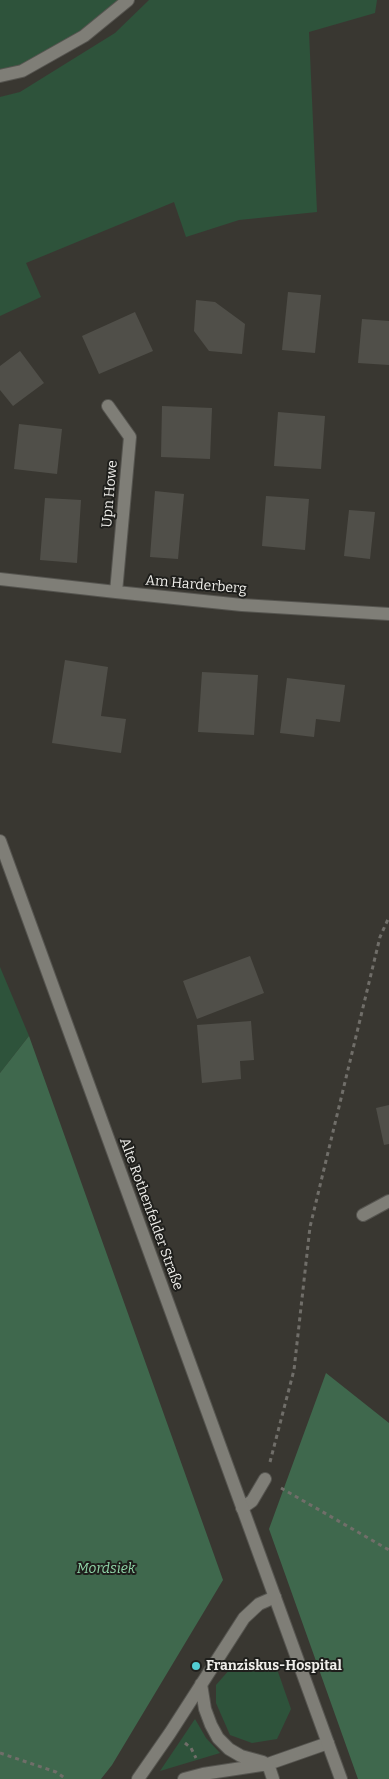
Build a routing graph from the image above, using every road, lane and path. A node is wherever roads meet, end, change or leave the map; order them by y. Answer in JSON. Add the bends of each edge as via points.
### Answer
{"nodes":[{"id":1,"x":128,"y":0,"type":"edge"},
{"id":2,"x":0,"y":76,"type":"edge"},
{"id":3,"x":108,"y":406,"type":"dead end"},
{"id":4,"x":0,"y":579,"type":"edge"},
{"id":5,"x":116,"y":592,"type":"junction"},
{"id":6,"x":389,"y":614,"type":"edge"},
{"id":7,"x":0,"y":841,"type":"edge"},
{"id":8,"x":389,"y":917,"type":"edge"},
{"id":9,"x":389,"y":1201,"type":"edge"},
{"id":10,"x":363,"y":1215,"type":"dead end"},
{"id":11,"x":265,"y":1480,"type":"junction"},
{"id":12,"x":242,"y":1508,"type":"junction"},
{"id":13,"x":389,"y":1550,"type":"edge"},
{"id":14,"x":275,"y":1597,"type":"junction"},
{"id":15,"x":201,"y":1684,"type":"junction"},
{"id":16,"x":170,"y":1733,"type":"junction"},
{"id":17,"x":328,"y":1742,"type":"junction"},
{"id":18,"x":0,"y":1752,"type":"edge"},
{"id":19,"x":268,"y":1764,"type":"junction"},
{"id":20,"x":203,"y":1774,"type":"junction"},
{"id":21,"x":66,"y":1779,"type":"edge"},
{"id":22,"x":138,"y":1779,"type":"edge"},
{"id":23,"x":184,"y":1779,"type":"edge"},
{"id":24,"x":273,"y":1779,"type":"edge"},
{"id":25,"x":341,"y":1779,"type":"edge"}],
"edges":[{"from":1,"to":2,"type":"street","via":[[84,36],[22,71]]},
{"from":3,"to":5,"type":"street","name":"Upn Howe","via":[[130,437]]},
{"from":4,"to":5,"type":"street","name":"Am Harderberg"},
{"from":5,"to":6,"type":"street","name":"Am Harderberg"},
{"from":7,"to":12,"type":"street","name":"Alte Rothenfelder Straße"},
{"from":8,"to":11,"type":"path","via":[[380,937],[310,1226],[294,1370]]},
{"from":9,"to":10,"type":"street"},
{"from":11,"to":12,"type":"street","via":[[252,1501]]},
{"from":11,"to":13,"type":"path"},
{"from":12,"to":14,"type":"street","name":"Alte Rothenfelder Straße"},
{"from":14,"to":15,"type":"street","via":[[259,1604],[244,1618]]},
{"from":14,"to":17,"type":"street","name":"Alte Rothenfelder Straße"},
{"from":15,"to":16,"type":"street"},
{"from":15,"to":19,"type":"street","via":[[210,1725],[218,1738],[241,1756]]},
{"from":16,"to":20,"type":"path","via":[[191,1748]]},
{"from":16,"to":22,"type":"street"},
{"from":17,"to":19,"type":"street"},
{"from":17,"to":25,"type":"street","name":"Alte Rothenfelder Straße"},
{"from":18,"to":21,"type":"path","via":[[56,1772]]},
{"from":19,"to":20,"type":"street"},
{"from":19,"to":24,"type":"street"},
{"from":20,"to":23,"type":"street"}]}
